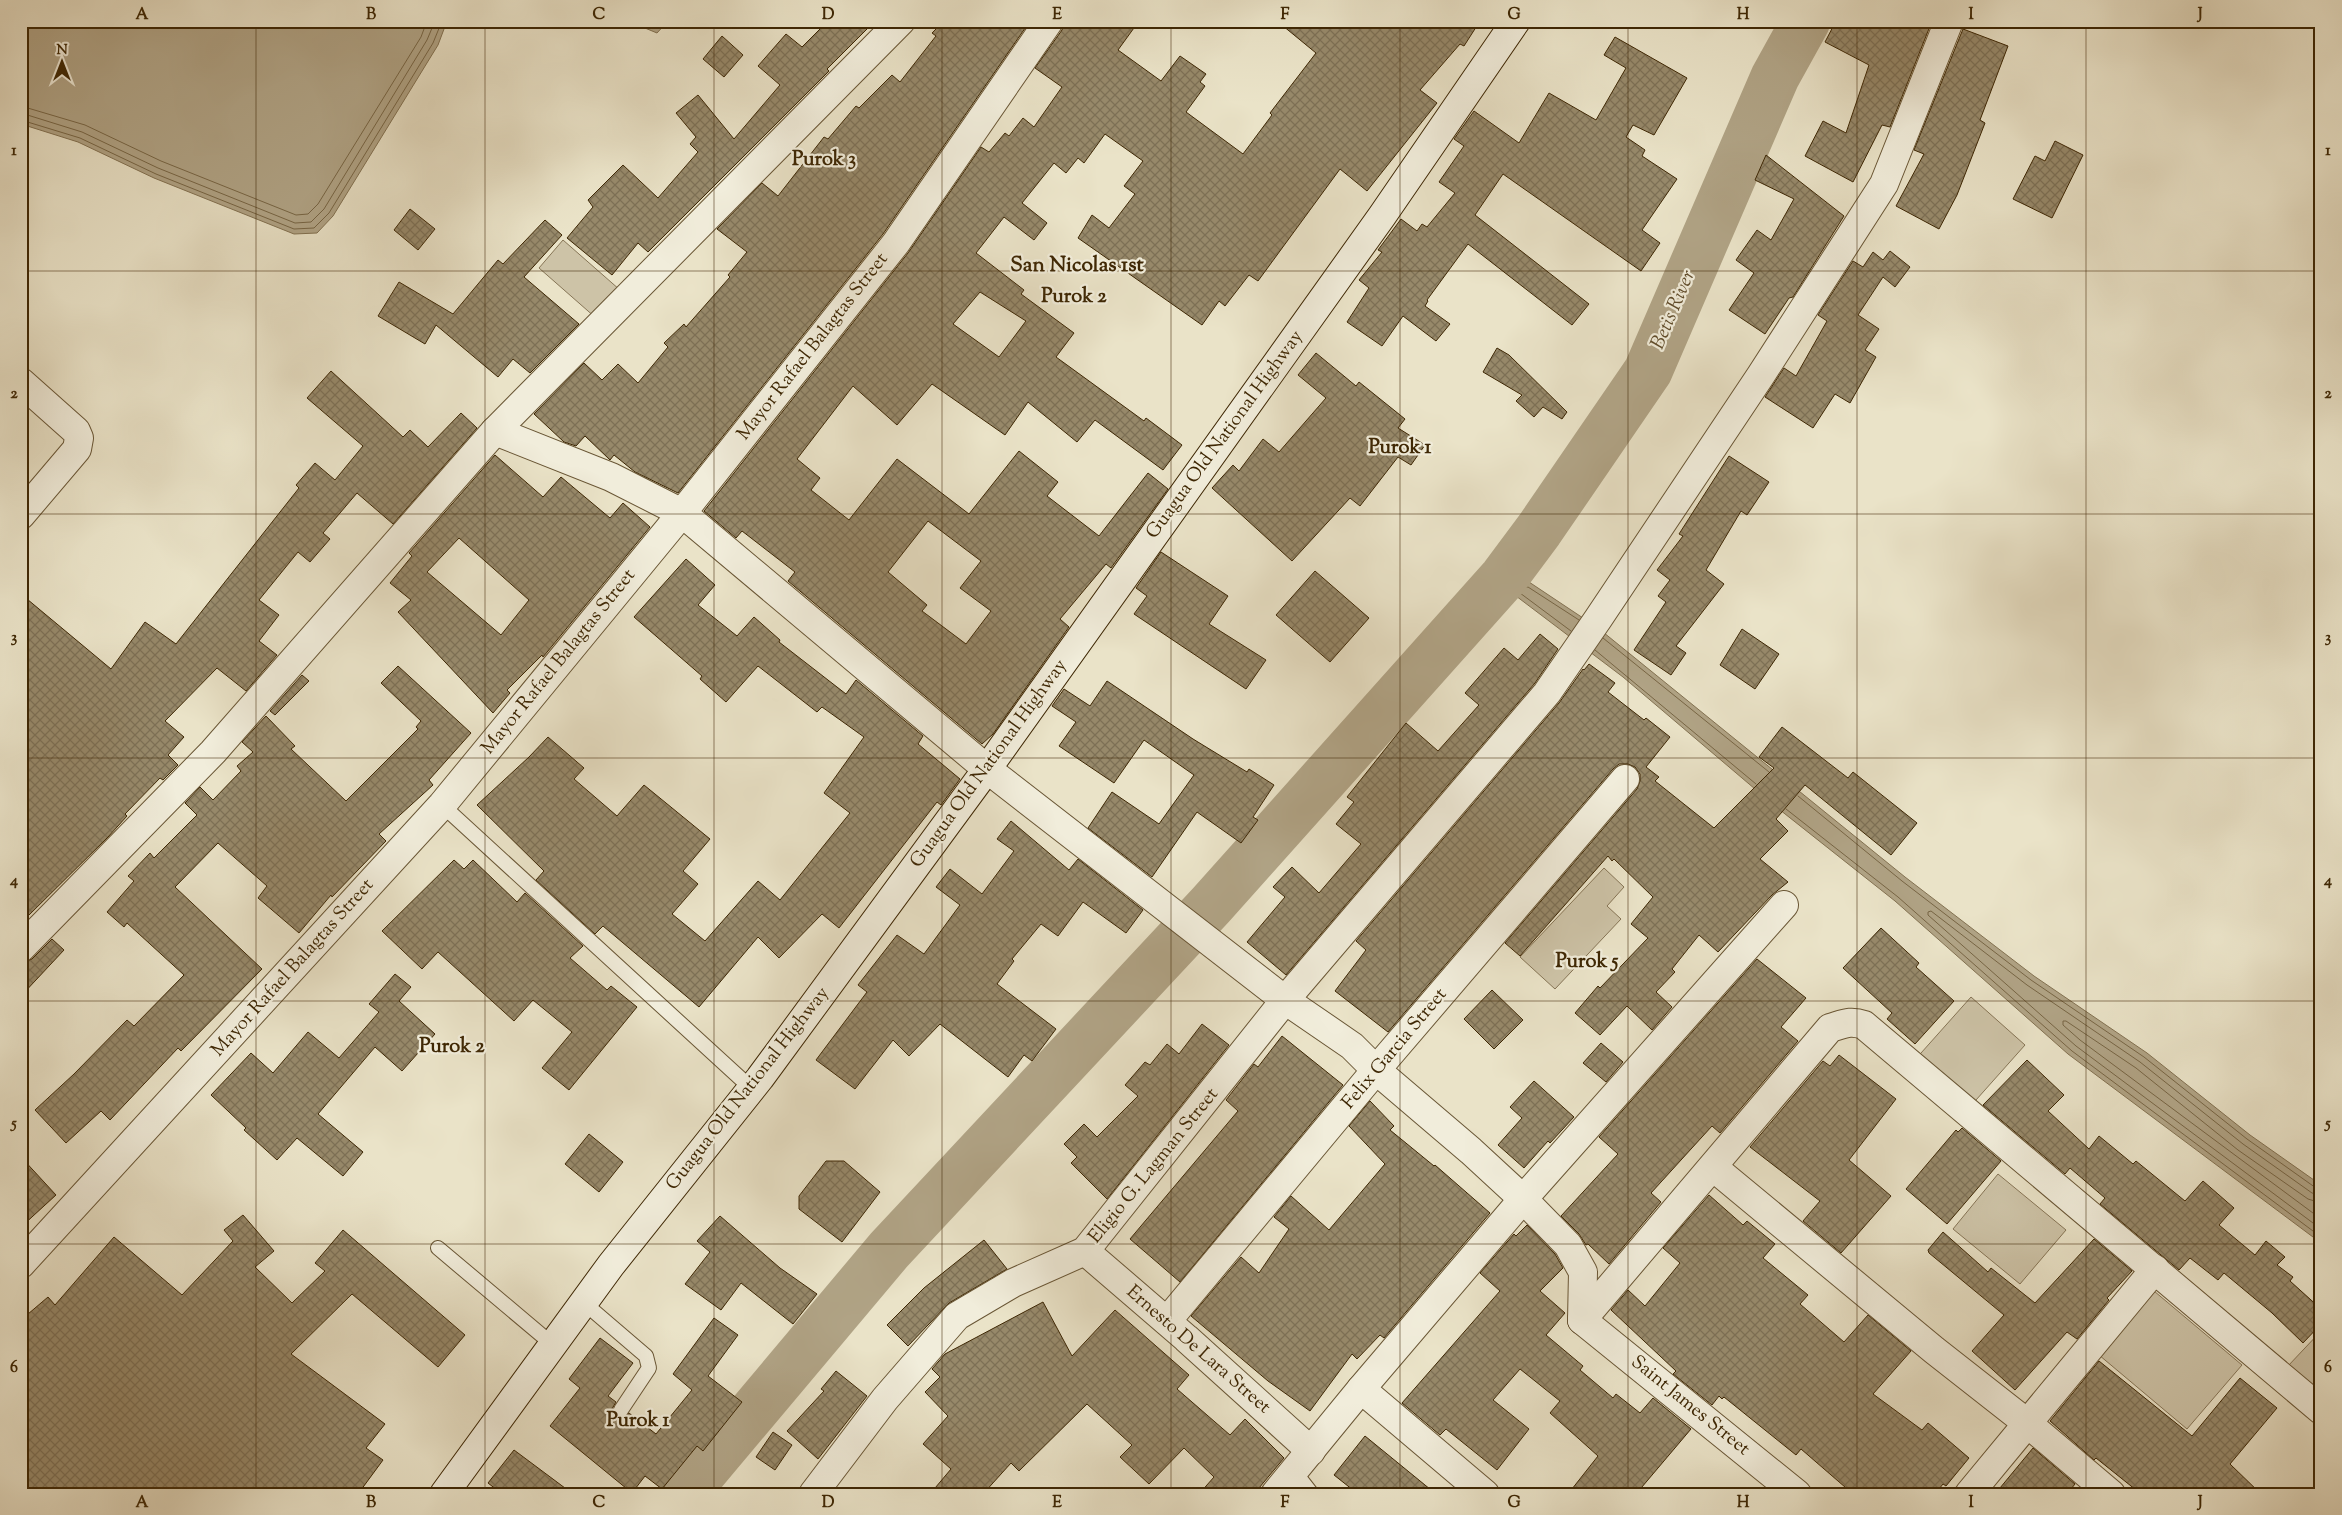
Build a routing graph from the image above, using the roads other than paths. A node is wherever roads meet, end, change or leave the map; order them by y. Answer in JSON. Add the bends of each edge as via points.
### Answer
{"nodes":[{"id":1,"x":901,"y":21,"type":"edge"},
{"id":2,"x":1049,"y":21,"type":"edge"},
{"id":3,"x":1516,"y":21,"type":"edge"},
{"id":4,"x":1949,"y":21,"type":"edge"},
{"id":5,"x":21,"y":382,"type":"edge"},
{"id":6,"x":495,"y":431,"type":"junction"},
{"id":7,"x":682,"y":513,"type":"junction"},
{"id":8,"x":21,"y":515,"type":"edge"},
{"id":9,"x":987,"y":769,"type":"junction"},
{"id":10,"x":1625,"y":779,"type":"dead end"},
{"id":11,"x":442,"y":805,"type":"junction"},
{"id":12,"x":1784,"y":905,"type":"dead end"},
{"id":13,"x":21,"y":948,"type":"edge"},
{"id":14,"x":1285,"y":1000,"type":"junction"},
{"id":15,"x":1376,"y":1070,"type":"junction"},
{"id":16,"x":751,"y":1088,"type":"junction"},
{"id":17,"x":1713,"y":1167,"type":"junction"},
{"id":18,"x":1523,"y":1199,"type":"junction"},
{"id":19,"x":438,"y":1248,"type":"dead end"},
{"id":20,"x":1085,"y":1251,"type":"junction"},
{"id":21,"x":21,"y":1264,"type":"edge"},
{"id":22,"x":2155,"y":1268,"type":"junction"},
{"id":23,"x":583,"y":1302,"type":"junction"},
{"id":24,"x":1582,"y":1320,"type":"junction"},
{"id":25,"x":1167,"y":1321,"type":"junction"},
{"id":26,"x":552,"y":1344,"type":"junction"},
{"id":27,"x":1362,"y":1388,"type":"junction"},
{"id":28,"x":621,"y":1410,"type":"dead end"},
{"id":29,"x":2321,"y":1410,"type":"edge"},
{"id":30,"x":2028,"y":1423,"type":"junction"},
{"id":31,"x":1302,"y":1461,"type":"junction"},
{"id":32,"x":444,"y":1494,"type":"edge"},
{"id":33,"x":814,"y":1494,"type":"edge"},
{"id":34,"x":1276,"y":1494,"type":"edge"},
{"id":35,"x":1312,"y":1494,"type":"edge"},
{"id":36,"x":1485,"y":1494,"type":"edge"},
{"id":37,"x":1797,"y":1494,"type":"edge"},
{"id":38,"x":1969,"y":1494,"type":"edge"},
{"id":39,"x":2111,"y":1494,"type":"edge"}],
"edges":[{"from":1,"to":6,"type":"street"},
{"from":2,"to":7,"type":"street","name":"Mayor Rafael Balagtas Street","via":[[896,243]]},
{"from":3,"to":9,"type":"street","name":"Guagua Old National Highway","via":[[1382,216]]},
{"from":4,"to":14,"type":"street","name":"Eligio G. Lagman Street","via":[[1884,184],[1576,652],[1547,693]]},
{"from":5,"to":8,"type":"street","via":[[76,431],[79,438],[77,449]]},
{"from":6,"to":7,"type":"street","via":[[612,477]]},
{"from":6,"to":13,"type":"street","via":[[213,752]]},
{"from":7,"to":9,"type":"street"},
{"from":7,"to":11,"type":"street","name":"Mayor Rafael Balagtas Street"},
{"from":9,"to":14,"type":"street"},
{"from":9,"to":16,"type":"street","name":"Guagua Old National Highway"},
{"from":10,"to":15,"type":"street","name":"Felix Garcia Street"},
{"from":11,"to":16,"type":"lane"},
{"from":11,"to":21,"type":"street","name":"Mayor Rafael Balagtas Street"},
{"from":12,"to":18,"type":"street"},
{"from":14,"to":15,"type":"street","via":[[1352,1046]]},
{"from":14,"to":20,"type":"street","name":"Eligio G. Lagman Street"},
{"from":15,"to":18,"type":"street"},
{"from":15,"to":25,"type":"street","name":"Felix Garcia Street"},
{"from":16,"to":23,"type":"street","name":"Guagua Old National Highway"},
{"from":17,"to":22,"type":"street","via":[[1830,1028],[1847,1021],[1855,1022],[1864,1025]]},
{"from":17,"to":24,"type":"street"},
{"from":17,"to":30,"type":"street","via":[[1934,1350]]},
{"from":18,"to":24,"type":"street","via":[[1568,1245],[1583,1272]]},
{"from":18,"to":27,"type":"street"},
{"from":19,"to":26,"type":"lane"},
{"from":20,"to":25,"type":"street","name":"Ernesto De Lara Street"},
{"from":20,"to":33,"type":"street","name":"Eligio G. Lagman Street","via":[[1013,1283],[957,1316],[885,1399]]},
{"from":22,"to":29,"type":"street"},
{"from":22,"to":30,"type":"street"},
{"from":23,"to":26,"type":"street","name":"Guagua Old National Highway"},
{"from":23,"to":28,"type":"lane","via":[[646,1356],[649,1368]]},
{"from":24,"to":37,"type":"street","name":"Saint James Street"},
{"from":25,"to":31,"type":"street","name":"Ernesto De Lara Street"},
{"from":26,"to":32,"type":"street","name":"Guagua Old National Highway"},
{"from":27,"to":31,"type":"street"},
{"from":27,"to":36,"type":"street"},
{"from":30,"to":38,"type":"street"},
{"from":30,"to":39,"type":"street"},
{"from":31,"to":34,"type":"street"},
{"from":31,"to":35,"type":"lane"}]}
